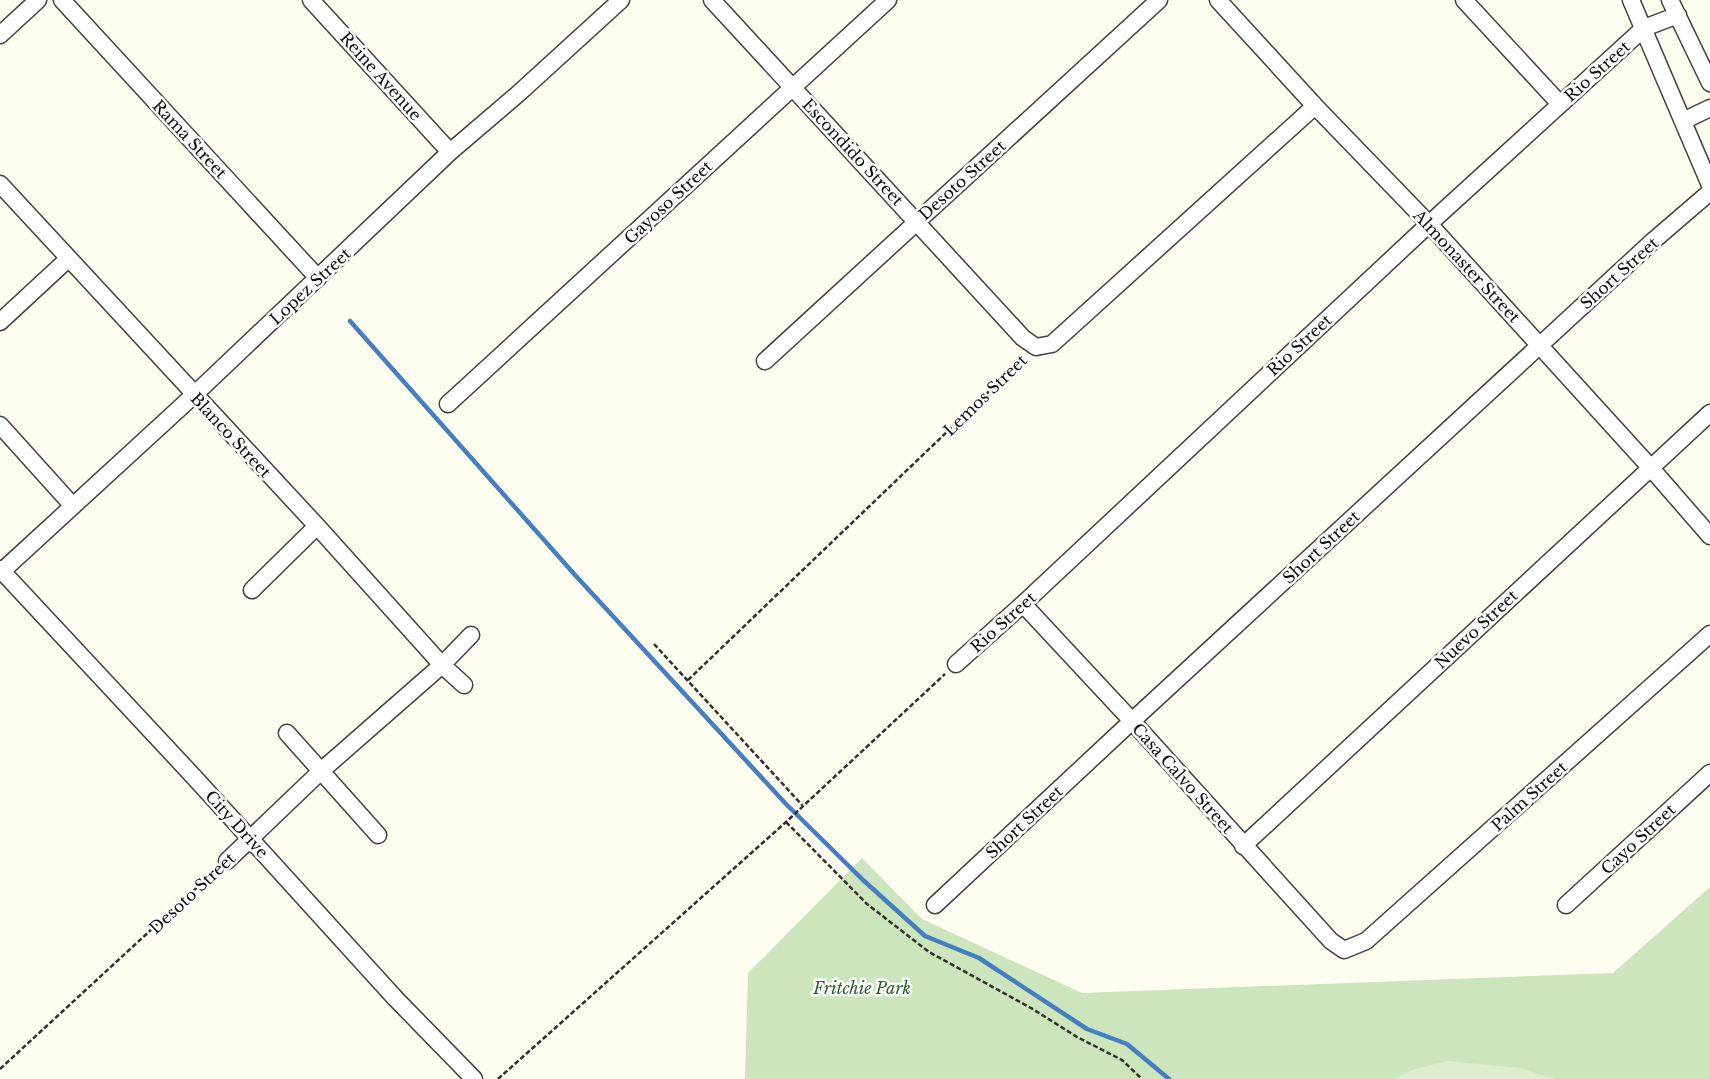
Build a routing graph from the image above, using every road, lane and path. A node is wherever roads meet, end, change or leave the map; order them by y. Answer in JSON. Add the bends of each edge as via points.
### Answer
{"nodes":[{"id":1,"x":38,"y":0,"type":"edge"},
{"id":2,"x":62,"y":0,"type":"edge"},
{"id":3,"x":311,"y":0,"type":"edge"},
{"id":4,"x":621,"y":0,"type":"edge"},
{"id":5,"x":712,"y":0,"type":"edge"},
{"id":6,"x":888,"y":0,"type":"edge"},
{"id":7,"x":1159,"y":0,"type":"edge"},
{"id":8,"x":1218,"y":0,"type":"edge"},
{"id":9,"x":1464,"y":0,"type":"edge"},
{"id":10,"x":1631,"y":0,"type":"edge"},
{"id":11,"x":1670,"y":0,"type":"edge"},
{"id":12,"x":1678,"y":15,"type":"junction"},
{"id":13,"x":1644,"y":28,"type":"junction"},
{"id":14,"x":0,"y":35,"type":"edge"},
{"id":15,"x":1710,"y":83,"type":"edge"},
{"id":16,"x":793,"y":88,"type":"junction"},
{"id":17,"x":1560,"y":104,"type":"junction"},
{"id":18,"x":1315,"y":106,"type":"junction"},
{"id":19,"x":1710,"y":108,"type":"edge"},
{"id":20,"x":1683,"y":121,"type":"junction"},
{"id":21,"x":450,"y":152,"type":"junction"},
{"id":22,"x":0,"y":184,"type":"edge"},
{"id":23,"x":1710,"y":185,"type":"edge"},
{"id":24,"x":1710,"y":192,"type":"edge"},
{"id":25,"x":917,"y":222,"type":"junction"},
{"id":26,"x":1429,"y":224,"type":"junction"},
{"id":27,"x":68,"y":259,"type":"junction"},
{"id":28,"x":318,"y":278,"type":"junction"},
{"id":29,"x":0,"y":322,"type":"edge"},
{"id":30,"x":1540,"y":345,"type":"junction"},
{"id":31,"x":1036,"y":347,"type":"junction"},
{"id":32,"x":765,"y":361,"type":"dead end"},
{"id":33,"x":194,"y":395,"type":"junction"},
{"id":34,"x":448,"y":404,"type":"dead end"},
{"id":35,"x":1710,"y":413,"type":"edge"},
{"id":36,"x":0,"y":425,"type":"edge"},
{"id":37,"x":1650,"y":467,"type":"junction"},
{"id":38,"x":72,"y":506,"type":"junction"},
{"id":39,"x":317,"y":526,"type":"junction"},
{"id":40,"x":1710,"y":536,"type":"edge"},
{"id":41,"x":1,"y":571,"type":"edge"},
{"id":42,"x":252,"y":590,"type":"dead end"},
{"id":43,"x":1023,"y":604,"type":"junction"},
{"id":44,"x":1710,"y":634,"type":"edge"},
{"id":45,"x":471,"y":635,"type":"dead end"},
{"id":46,"x":654,"y":644,"type":"dead end"},
{"id":47,"x":956,"y":664,"type":"joint"},
{"id":48,"x":442,"y":665,"type":"junction"},
{"id":49,"x":688,"y":680,"type":"junction"},
{"id":50,"x":464,"y":685,"type":"dead end"},
{"id":51,"x":1132,"y":721,"type":"junction"},
{"id":52,"x":287,"y":733,"type":"dead end"},
{"id":53,"x":321,"y":771,"type":"junction"},
{"id":54,"x":1710,"y":773,"type":"edge"},
{"id":55,"x":803,"y":806,"type":"junction"},
{"id":56,"x":786,"y":822,"type":"junction"},
{"id":57,"x":378,"y":835,"type":"dead end"},
{"id":58,"x":251,"y":839,"type":"junction"},
{"id":59,"x":1244,"y":846,"type":"junction"},
{"id":60,"x":227,"y":861,"type":"joint"},
{"id":61,"x":935,"y":905,"type":"dead end"},
{"id":62,"x":1566,"y":905,"type":"dead end"},
{"id":63,"x":1344,"y":950,"type":"joint"},
{"id":64,"x":0,"y":1069,"type":"edge"},
{"id":65,"x":474,"y":1079,"type":"edge"},
{"id":66,"x":498,"y":1079,"type":"edge"},
{"id":67,"x":1142,"y":1079,"type":"edge"}],
"edges":[{"from":1,"to":14,"type":"street"},
{"from":2,"to":28,"type":"street","name":"Rama Street"},
{"from":3,"to":21,"type":"street","name":"Reine Avenue"},
{"from":4,"to":21,"type":"street","name":"Lopez Street"},
{"from":5,"to":16,"type":"street","name":"Escondido Street"},
{"from":6,"to":16,"type":"street","name":"Gayoso Street"},
{"from":7,"to":25,"type":"street","name":"Desoto Street"},
{"from":8,"to":18,"type":"street","name":"Almonaster Street"},
{"from":9,"to":17,"type":"street"},
{"from":10,"to":13,"type":"street"},
{"from":11,"to":12,"type":"street"},
{"from":12,"to":13,"type":"street"},
{"from":12,"to":15,"type":"street"},
{"from":13,"to":17,"type":"street","name":"Rio Street"},
{"from":13,"to":20,"type":"street"},
{"from":16,"to":25,"type":"street","name":"Escondido Street"},
{"from":16,"to":34,"type":"street","name":"Gayoso Street"},
{"from":17,"to":26,"type":"street","name":"Rio Street"},
{"from":18,"to":26,"type":"street","name":"Almonaster Street"},
{"from":18,"to":31,"type":"street","name":"Lemos Street","via":[[1052,344]]},
{"from":19,"to":20,"type":"street"},
{"from":20,"to":23,"type":"street"},
{"from":21,"to":28,"type":"street","name":"Lopez Street"},
{"from":22,"to":27,"type":"street","name":"Blanco Street"},
{"from":24,"to":30,"type":"street","name":"Short Street"},
{"from":25,"to":31,"type":"street","name":"Escondido Street","via":[[1023,338]]},
{"from":25,"to":32,"type":"street","name":"Desoto Street"},
{"from":26,"to":30,"type":"street","name":"Almonaster Street"},
{"from":26,"to":43,"type":"street","name":"Rio Street"},
{"from":27,"to":29,"type":"street"},
{"from":27,"to":33,"type":"street","name":"Blanco Street"},
{"from":28,"to":33,"type":"street","name":"Lopez Street"},
{"from":30,"to":37,"type":"street","name":"Almonaster Street"},
{"from":30,"to":51,"type":"street","name":"Short Street"},
{"from":31,"to":49,"type":"path","name":"Lemos Street"},
{"from":33,"to":38,"type":"street","name":"Lopez Street"},
{"from":33,"to":39,"type":"street","name":"Blanco Street"},
{"from":35,"to":37,"type":"street","name":"Nuevo Street"},
{"from":36,"to":38,"type":"street"},
{"from":37,"to":40,"type":"street","name":"Almonaster Street"},
{"from":37,"to":59,"type":"street","name":"Nuevo Street"},
{"from":38,"to":41,"type":"street","name":"Lopez Street"},
{"from":39,"to":42,"type":"street"},
{"from":39,"to":48,"type":"street","name":"Blanco Street"},
{"from":41,"to":58,"type":"street","name":"City Drive"},
{"from":43,"to":47,"type":"street","name":"Rio Street"},
{"from":43,"to":51,"type":"street","name":"Casa Calvo Street"},
{"from":44,"to":63,"type":"street","name":"Palm Street","via":[[1366,941]]},
{"from":45,"to":48,"type":"street","name":"Desoto Street"},
{"from":46,"to":49,"type":"path"},
{"from":47,"to":55,"type":"path"},
{"from":48,"to":50,"type":"street","name":"Blanco Street"},
{"from":48,"to":53,"type":"street","name":"Desoto Street"},
{"from":49,"to":55,"type":"path"},
{"from":51,"to":59,"type":"street","name":"Casa Calvo Street"},
{"from":51,"to":61,"type":"street","name":"Short Street"},
{"from":52,"to":53,"type":"street"},
{"from":53,"to":57,"type":"street"},
{"from":53,"to":58,"type":"street","name":"Desoto Street"},
{"from":54,"to":62,"type":"street","name":"Cayo Street"},
{"from":55,"to":56,"type":"path"},
{"from":56,"to":66,"type":"path"},
{"from":56,"to":67,"type":"path","via":[[867,904],[929,952],[1122,1060]]},
{"from":58,"to":60,"type":"street","name":"Desoto Street"},
{"from":58,"to":65,"type":"street","name":"City Drive","via":[[395,998]]},
{"from":59,"to":63,"type":"street","name":"Casa Calvo Street","via":[[1331,941]]},
{"from":60,"to":64,"type":"path","name":"Desoto Street"}]}
